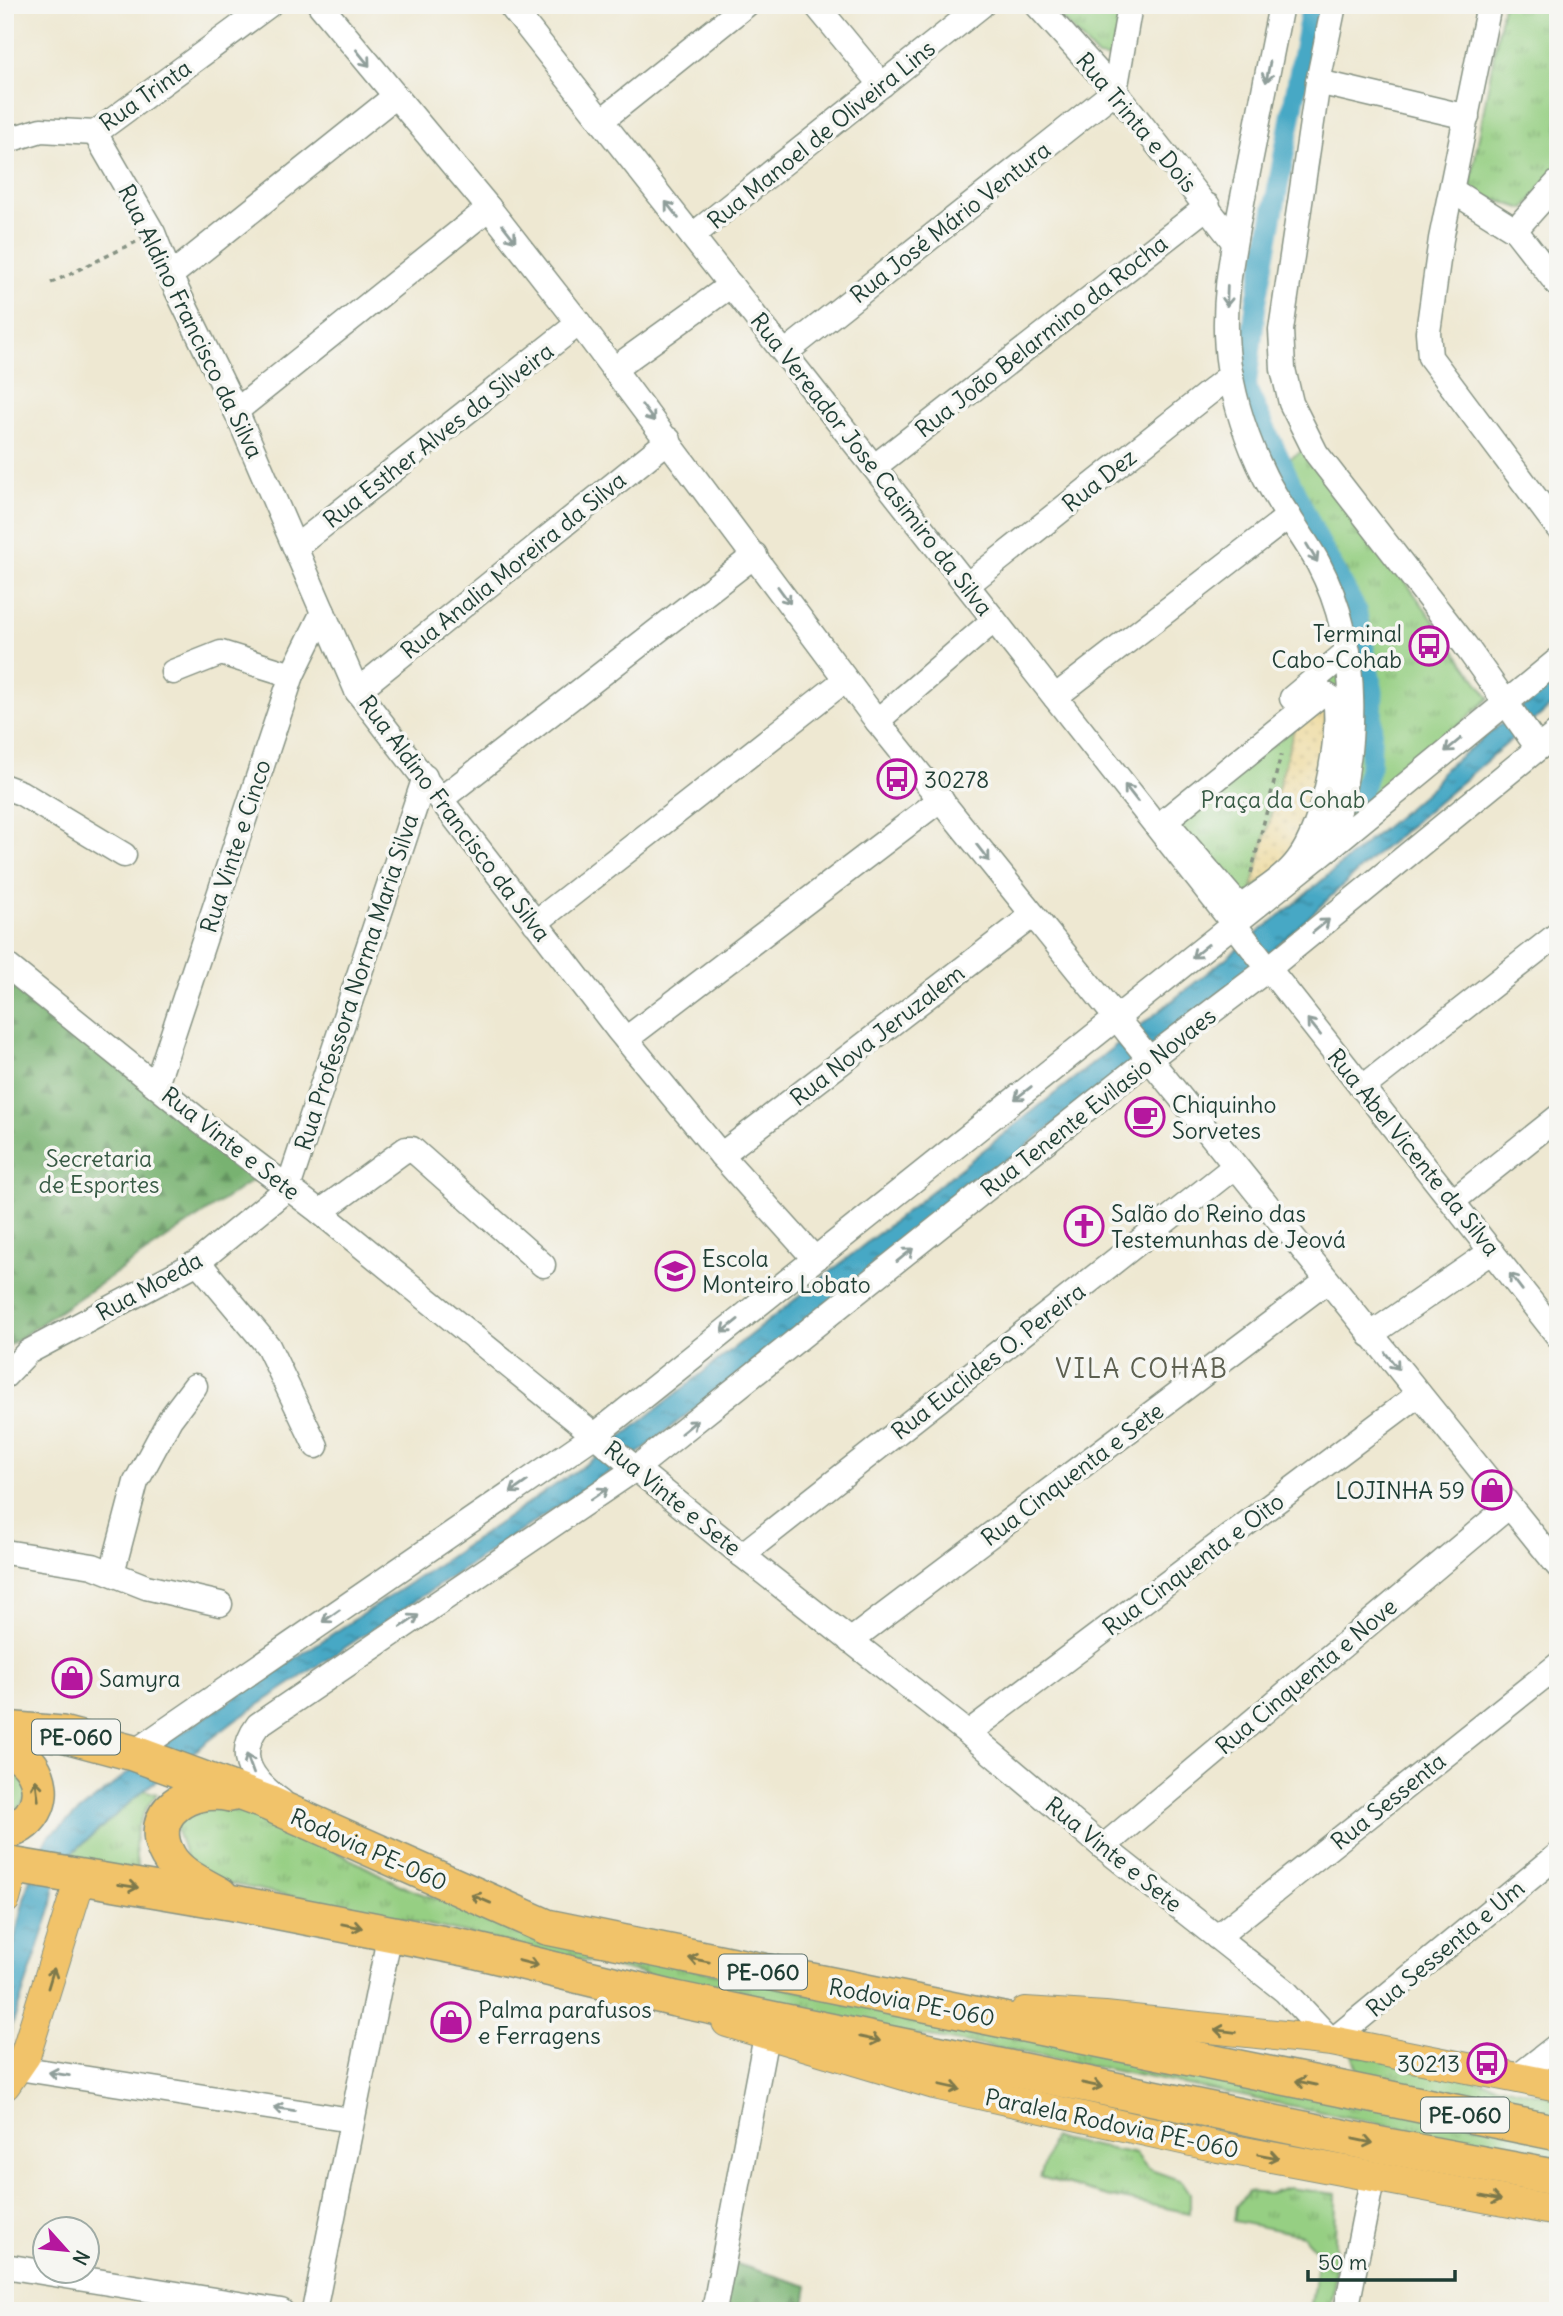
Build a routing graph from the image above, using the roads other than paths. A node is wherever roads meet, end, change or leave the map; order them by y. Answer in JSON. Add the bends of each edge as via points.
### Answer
{"nodes":[{"id":1,"x":269,"y":5,"type":"edge"},
{"id":2,"x":320,"y":5,"type":"edge"},
{"id":3,"x":510,"y":5,"type":"edge"},
{"id":4,"x":746,"y":5,"type":"edge"},
{"id":5,"x":816,"y":5,"type":"edge"},
{"id":6,"x":982,"y":5,"type":"edge"},
{"id":7,"x":1037,"y":5,"type":"edge"},
{"id":8,"x":1130,"y":5,"type":"edge"},
{"id":9,"x":1281,"y":5,"type":"edge"},
{"id":10,"x":1334,"y":5,"type":"edge"},
{"id":11,"x":1489,"y":5,"type":"edge"},
{"id":12,"x":1318,"y":82,"type":"junction"},
{"id":13,"x":883,"y":85,"type":"junction"},
{"id":14,"x":1115,"y":91,"type":"junction"},
{"id":15,"x":394,"y":97,"type":"junction"},
{"id":16,"x":1467,"y":117,"type":"junction"},
{"id":17,"x":601,"y":121,"type":"junction"},
{"id":18,"x":95,"y":133,"type":"junction"},
{"id":19,"x":5,"y":141,"type":"edge"},
{"id":20,"x":1558,"y":182,"type":"edge"},
{"id":21,"x":1453,"y":191,"type":"junction"},
{"id":22,"x":1208,"y":206,"type":"junction"},
{"id":23,"x":489,"y":208,"type":"junction"},
{"id":24,"x":1515,"y":230,"type":"junction"},
{"id":25,"x":692,"y":236,"type":"junction"},
{"id":26,"x":1234,"y":242,"type":"junction"},
{"id":27,"x":170,"y":276,"type":"junction"},
{"id":28,"x":731,"y":285,"type":"junction"},
{"id":29,"x":1558,"y":285,"type":"edge"},
{"id":30,"x":579,"y":323,"type":"junction"},
{"id":31,"x":786,"y":352,"type":"junction"},
{"id":32,"x":614,"y":369,"type":"junction"},
{"id":33,"x":1231,"y":375,"type":"junction"},
{"id":34,"x":236,"y":411,"type":"junction"},
{"id":35,"x":668,"y":440,"type":"junction"},
{"id":36,"x":874,"y":467,"type":"junction"},
{"id":37,"x":1289,"y":516,"type":"junction"},
{"id":38,"x":1558,"y":528,"type":"edge"},
{"id":39,"x":297,"y":546,"type":"junction"},
{"id":40,"x":755,"y":555,"type":"junction"},
{"id":41,"x":967,"y":585,"type":"junction"},
{"id":42,"x":323,"y":612,"type":"junction"},
{"id":43,"x":995,"y":620,"type":"junction"},
{"id":44,"x":1348,"y":651,"type":"junction"},
{"id":45,"x":1558,"y":660,"type":"edge"},
{"id":46,"x":173,"y":672,"type":"dead end"},
{"id":47,"x":292,"y":675,"type":"junction"},
{"id":48,"x":845,"y":680,"type":"junction"},
{"id":49,"x":357,"y":691,"type":"junction"},
{"id":50,"x":1055,"y":697,"type":"junction"},
{"id":51,"x":1508,"y":705,"type":"junction"},
{"id":52,"x":877,"y":721,"type":"junction"},
{"id":53,"x":1558,"y":733,"type":"edge"},
{"id":54,"x":1532,"y":739,"type":"junction"},
{"id":55,"x":425,"y":777,"type":"junction"},
{"id":56,"x":5,"y":787,"type":"edge"},
{"id":57,"x":441,"y":799,"type":"junction"},
{"id":58,"x":941,"y":799,"type":"junction"},
{"id":59,"x":1150,"y":818,"type":"junction"},
{"id":60,"x":1329,"y":848,"type":"junction"},
{"id":61,"x":124,"y":855,"type":"dead end"},
{"id":62,"x":1033,"y":915,"type":"junction"},
{"id":63,"x":536,"y":923,"type":"junction"},
{"id":64,"x":1241,"y":923,"type":"junction"},
{"id":65,"x":1558,"y":934,"type":"edge"},
{"id":66,"x":5,"y":964,"type":"edge"},
{"id":67,"x":1265,"y":966,"type":"junction"},
{"id":68,"x":1121,"y":1026,"type":"junction"},
{"id":69,"x":626,"y":1040,"type":"junction"},
{"id":70,"x":1146,"y":1058,"type":"junction"},
{"id":71,"x":156,"y":1085,"type":"junction"},
{"id":72,"x":1362,"y":1088,"type":"junction"},
{"id":73,"x":1558,"y":1117,"type":"edge"},
{"id":74,"x":721,"y":1155,"type":"junction"},
{"id":75,"x":1234,"y":1167,"type":"junction"},
{"id":76,"x":288,"y":1188,"type":"junction"},
{"id":77,"x":1453,"y":1201,"type":"junction"},
{"id":78,"x":320,"y":1212,"type":"junction"},
{"id":79,"x":1492,"y":1251,"type":"junction"},
{"id":80,"x":814,"y":1258,"type":"junction"},
{"id":81,"x":198,"y":1262,"type":"junction"},
{"id":82,"x":543,"y":1265,"type":"dead end"},
{"id":83,"x":1327,"y":1281,"type":"junction"},
{"id":84,"x":1550,"y":1310,"type":"edge"},
{"id":85,"x":1370,"y":1335,"type":"junction"},
{"id":86,"x":1558,"y":1336,"type":"edge"},
{"id":87,"x":5,"y":1376,"type":"edge"},
{"id":88,"x":195,"y":1386,"type":"dead end"},
{"id":89,"x":1419,"y":1394,"type":"junction"},
{"id":90,"x":601,"y":1440,"type":"junction"},
{"id":91,"x":316,"y":1446,"type":"dead end"},
{"id":92,"x":633,"y":1467,"type":"junction"},
{"id":93,"x":1509,"y":1506,"type":"junction"},
{"id":94,"x":5,"y":1552,"type":"edge"},
{"id":95,"x":742,"y":1555,"type":"junction"},
{"id":96,"x":1558,"y":1566,"type":"edge"},
{"id":97,"x":112,"y":1573,"type":"junction"},
{"id":98,"x":220,"y":1604,"type":"dead end"},
{"id":99,"x":850,"y":1641,"type":"junction"},
{"id":100,"x":1558,"y":1665,"type":"edge"},
{"id":101,"x":5,"y":1729,"type":"edge"},
{"id":102,"x":968,"y":1733,"type":"junction"},
{"id":103,"x":5,"y":1742,"type":"edge"},
{"id":104,"x":138,"y":1755,"type":"junction"},
{"id":105,"x":268,"y":1803,"type":"junction"},
{"id":106,"x":316,"y":1825,"type":"junction"},
{"id":107,"x":5,"y":1832,"type":"edge"},
{"id":108,"x":1102,"y":1847,"type":"junction"},
{"id":109,"x":1558,"y":1855,"type":"edge"},
{"id":110,"x":32,"y":1876,"type":"edge"},
{"id":111,"x":234,"y":1903,"type":"junction"},
{"id":112,"x":390,"y":1933,"type":"junction"},
{"id":113,"x":1217,"y":1937,"type":"junction"},
{"id":114,"x":675,"y":1999,"type":"junction"},
{"id":115,"x":944,"y":2007,"type":"junction"},
{"id":116,"x":766,"y":2036,"type":"junction"},
{"id":117,"x":1332,"y":2041,"type":"junction"},
{"id":118,"x":1558,"y":2045,"type":"edge"},
{"id":119,"x":12,"y":2076,"type":"edge"},
{"id":120,"x":1516,"y":2078,"type":"junction"},
{"id":121,"x":1558,"y":2086,"type":"edge"},
{"id":122,"x":351,"y":2120,"type":"junction"},
{"id":123,"x":1558,"y":2133,"type":"edge"},
{"id":124,"x":1373,"y":2175,"type":"junction"},
{"id":125,"x":1558,"y":2178,"type":"edge"},
{"id":126,"x":1558,"y":2211,"type":"edge"},
{"id":127,"x":5,"y":2266,"type":"edge"},
{"id":128,"x":281,"y":2311,"type":"edge"},
{"id":129,"x":314,"y":2311,"type":"edge"},
{"id":130,"x":714,"y":2311,"type":"edge"},
{"id":131,"x":1346,"y":2311,"type":"edge"}],
"edges":[{"from":1,"to":18,"type":"street","name":"Rua Trinta"},
{"from":2,"to":15,"type":"street","one_way":true},
{"from":3,"to":17,"type":"street","name":"Rua Vereador Jose Casimiro da Silva"},
{"from":4,"to":17,"type":"street"},
{"from":5,"to":13,"type":"street"},
{"from":6,"to":13,"type":"street","name":"Rua Manoel de Oliveira Lins"},
{"from":7,"to":14,"type":"street","name":"Rua Trinta e Dois"},
{"from":8,"to":14,"type":"street"},
{"from":9,"to":26,"type":"street","one_way":true},
{"from":10,"to":12,"type":"street"},
{"from":11,"to":16,"type":"street"},
{"from":12,"to":16,"type":"street"},
{"from":12,"to":51,"type":"street","via":[[1281,330],[1283,369],[1292,403],[1316,453]]},
{"from":13,"to":25,"type":"street","name":"Rua Manoel de Oliveira Lins"},
{"from":14,"to":22,"type":"street","name":"Rua Trinta e Dois"},
{"from":14,"to":31,"type":"street","name":"Rua José Mário Ventura"},
{"from":15,"to":23,"type":"street"},
{"from":15,"to":27,"type":"street"},
{"from":16,"to":21,"type":"street"},
{"from":25,"to":17,"type":"street","name":"Rua Vereador Jose Casimiro da Silva","one_way":true},
{"from":18,"to":19,"type":"street","name":"Rua Trinta","via":[[41,130]]},
{"from":18,"to":27,"type":"street","name":"Rua Aldino Francisco da Silva","via":[[153,233]]},
{"from":20,"to":24,"type":"street"},
{"from":21,"to":24,"type":"street"},
{"from":21,"to":38,"type":"street","via":[[1428,332],[1430,357]]},
{"from":22,"to":26,"type":"street","name":"Rua Trinta e Dois"},
{"from":22,"to":36,"type":"street","name":"Rua João Belarmino da Rocha"},
{"from":23,"to":30,"type":"street","one_way":true},
{"from":23,"to":34,"type":"street"},
{"from":24,"to":29,"type":"street"},
{"from":25,"to":28,"type":"street","name":"Rua Vereador Jose Casimiro da Silva"},
{"from":26,"to":33,"type":"street","one_way":true,"via":[[1226,331]]},
{"from":27,"to":34,"type":"street","name":"Rua Aldino Francisco da Silva"},
{"from":28,"to":31,"type":"street","name":"Rua Vereador Jose Casimiro da Silva"},
{"from":28,"to":32,"type":"street"},
{"from":30,"to":32,"type":"street"},
{"from":30,"to":39,"type":"street","name":"Rua Esther Alves da Silveira"},
{"from":31,"to":36,"type":"street","name":"Rua Vereador Jose Casimiro da Silva"},
{"from":32,"to":35,"type":"street","one_way":true},
{"from":33,"to":37,"type":"street","via":[[1253,450]]},
{"from":33,"to":41,"type":"street","name":"Rua Dez"},
{"from":34,"to":39,"type":"street","name":"Rua Aldino Francisco da Silva"},
{"from":35,"to":40,"type":"street"},
{"from":35,"to":49,"type":"street","name":"Rua Analia Moreira da Silva"},
{"from":36,"to":41,"type":"street","name":"Rua Vereador Jose Casimiro da Silva"},
{"from":37,"to":44,"type":"street","one_way":true,"via":[[1331,590]]},
{"from":37,"to":50,"type":"street"},
{"from":39,"to":42,"type":"street","name":"Rua Aldino Francisco da Silva"},
{"from":40,"to":48,"type":"street","one_way":true},
{"from":40,"to":57,"type":"street"},
{"from":41,"to":43,"type":"street","name":"Rua Vereador Jose Casimiro da Silva"},
{"from":42,"to":47,"type":"street","name":"Rua Vinte e Cinco"},
{"from":42,"to":49,"type":"street","name":"Rua Aldino Francisco da Silva"},
{"from":43,"to":50,"type":"street","name":"Rua Vereador Jose Casimiro da Silva"},
{"from":43,"to":52,"type":"street"},
{"from":44,"to":59,"type":"street"},
{"from":44,"to":60,"type":"street","via":[[1348,750]]},
{"from":45,"to":51,"type":"street"},
{"from":46,"to":47,"type":"street","via":[[221,653]]},
{"from":47,"to":71,"type":"street","name":"Rua Vinte e Cinco"},
{"from":48,"to":52,"type":"street"},
{"from":48,"to":63,"type":"street"},
{"from":49,"to":55,"type":"street","name":"Rua Aldino Francisco da Silva"},
{"from":59,"to":50,"type":"street","name":"Rua Vereador Jose Casimiro da Silva","one_way":true},
{"from":51,"to":54,"type":"street"},
{"from":51,"to":60,"type":"street","one_way":true},
{"from":52,"to":58,"type":"street"},
{"from":53,"to":54,"type":"street","name":"Rua Tenente Evilasio Novaes"},
{"from":67,"to":54,"type":"street","name":"Rua Tenente Evilasio Novaes","one_way":true},
{"from":55,"to":57,"type":"street","name":"Rua Aldino Francisco da Silva"},
{"from":55,"to":76,"type":"street","name":"Rua Professora Norma Maria Silva"},
{"from":56,"to":61,"type":"street"},
{"from":57,"to":63,"type":"street","name":"Rua Aldino Francisco da Silva"},
{"from":58,"to":62,"type":"street","one_way":true},
{"from":58,"to":69,"type":"street"},
{"from":59,"to":64,"type":"street","name":"Rua Vereador Jose Casimiro da Silva"},
{"from":60,"to":64,"type":"street"},
{"from":62,"to":68,"type":"street"},
{"from":62,"to":74,"type":"street","name":"Rua Nova Jeruzalem"},
{"from":63,"to":69,"type":"street","name":"Rua Aldino Francisco da Silva"},
{"from":64,"to":64,"type":"street","via":[[1236,904],[1168,818],[1323,693],[1335,700],[1335,745],[1321,806],[1298,861]]},
{"from":64,"to":67,"type":"street","name":"Rua Abel Vicente da Silva"},
{"from":64,"to":68,"type":"street","one_way":true},
{"from":65,"to":72,"type":"street"},
{"from":66,"to":71,"type":"street","name":"Rua Vinte e Sete"},
{"from":67,"to":70,"type":"street","name":"Rua Tenente Evilasio Novaes"},
{"from":72,"to":67,"type":"street","name":"Rua Abel Vicente da Silva","one_way":true},
{"from":68,"to":70,"type":"street"},
{"from":68,"to":80,"type":"street","one_way":true},
{"from":69,"to":74,"type":"street","name":"Rua Aldino Francisco da Silva"},
{"from":70,"to":75,"type":"street"},
{"from":92,"to":70,"type":"street","name":"Rua Tenente Evilasio Novaes","one_way":true},
{"from":71,"to":76,"type":"street","name":"Rua Vinte e Sete"},
{"from":72,"to":77,"type":"street","name":"Rua Abel Vicente da Silva"},
{"from":73,"to":77,"type":"street"},
{"from":74,"to":80,"type":"street","name":"Rua Aldino Francisco da Silva"},
{"from":75,"to":83,"type":"street"},
{"from":75,"to":95,"type":"street","name":"Rua Euclides O. Pereira"},
{"from":76,"to":78,"type":"street","name":"Rua Vinte e Sete"},
{"from":76,"to":81,"type":"street","name":"Rua Moeda"},
{"from":77,"to":79,"type":"street","name":"Rua Abel Vicente da Silva"},
{"from":78,"to":82,"type":"street","via":[[406,1149],[416,1150]]},
{"from":78,"to":90,"type":"street","name":"Rua Vinte e Sete"},
{"from":84,"to":79,"type":"street","name":"Rua Abel Vicente da Silva","one_way":true},
{"from":79,"to":85,"type":"street"},
{"from":80,"to":90,"type":"street","one_way":true},
{"from":81,"to":87,"type":"street","name":"Rua Moeda","via":[[28,1352]]},
{"from":81,"to":91,"type":"street","via":[[268,1346]]},
{"from":83,"to":85,"type":"street"},
{"from":83,"to":99,"type":"street","name":"Rua Cinquenta e Sete"},
{"from":84,"to":86,"type":"street","name":"Rua Abel Vicente da Silva"},
{"from":85,"to":89,"type":"street","one_way":true},
{"from":88,"to":97,"type":"street","via":[[170,1419],[136,1482]]},
{"from":89,"to":93,"type":"street"},
{"from":89,"to":102,"type":"street","name":"Rua Cinquenta e Oito"},
{"from":90,"to":92,"type":"street","name":"Rua Vinte e Sete"},
{"from":90,"to":104,"type":"street","one_way":true},
{"from":92,"to":95,"type":"street","name":"Rua Vinte e Sete"},
{"from":106,"to":92,"type":"street","name":"Rua Tenente Evilasio Novaes","one_way":true,"via":[[267,1791],[249,1768],[248,1738],[258,1725]]},
{"from":93,"to":96,"type":"street"},
{"from":93,"to":108,"type":"street","name":"Rua Cinquenta e Nove"},
{"from":94,"to":97,"type":"street"},
{"from":95,"to":99,"type":"street","name":"Rua Vinte e Sete"},
{"from":97,"to":98,"type":"street","via":[[146,1587]]},
{"from":99,"to":102,"type":"street","name":"Rua Vinte e Sete"},
{"from":100,"to":113,"type":"street","name":"Rua Sessenta"},
{"from":101,"to":104,"type":"highway","name":"Rodovia PE-060","number":"PE-060","via":[[62,1734]]},
{"from":102,"to":108,"type":"street","name":"Rua Vinte e Sete"},
{"from":107,"to":103,"type":"highway","one_way":true,"via":[[28,1821],[38,1806],[40,1790],[31,1766]]},
{"from":104,"to":105,"type":"highway","name":"Rodovia PE-060","number":"PE-060"},
{"from":105,"to":106,"type":"highway","name":"Rodovia PE-060","number":"PE-060"},
{"from":105,"to":111,"type":"highway","via":[[200,1791],[172,1807],[164,1820],[161,1839],[168,1858],[186,1875]]},
{"from":115,"to":106,"type":"highway","name":"Rodovia PE-060","number":"PE-060","one_way":true,"via":[[547,1927]]},
{"from":108,"to":113,"type":"street","name":"Rua Vinte e Sete"},
{"from":109,"to":117,"type":"street","name":"Rua Sessenta e Um"},
{"from":110,"to":111,"type":"highway","number":"PE-060","one_way":true},
{"from":119,"to":110,"type":"main road","one_way":true,"via":[[38,2019]]},
{"from":111,"to":112,"type":"highway","number":"PE-060","one_way":true},
{"from":112,"to":114,"type":"highway","name":"Rodovia PE-060","number":"PE-060","one_way":true},
{"from":112,"to":122,"type":"street"},
{"from":113,"to":117,"type":"street","name":"Rua Vinte e Sete","via":[[1285,1991]]},
{"from":114,"to":116,"type":"main road","name":"Paralela Rodovia PE-060","number":"PE-060"},
{"from":114,"to":125,"type":"highway","name":"Rodovia PE-060","number":"PE-060","one_way":true},
{"from":117,"to":115,"type":"main road","number":"PE-060","one_way":true,"via":[[1105,2017]]},
{"from":123,"to":115,"type":"highway","name":"Rodovia PE-060","number":"PE-060","one_way":true},
{"from":116,"to":124,"type":"main road","name":"Paralela Rodovia PE-060","number":"PE-060","one_way":true,"via":[[934,2084],[1218,2147]]},
{"from":116,"to":130,"type":"street"},
{"from":117,"to":120,"type":"main road","number":"PE-060"},
{"from":118,"to":120,"type":"street"},
{"from":122,"to":119,"type":"street","one_way":true},
{"from":120,"to":121,"type":"main road","number":"PE-060"},
{"from":122,"to":129,"type":"street"},
{"from":124,"to":126,"type":"main road","name":"Paralela Rodovia PE-060","number":"PE-060","one_way":true},
{"from":124,"to":131,"type":"street"},
{"from":127,"to":128,"type":"street"}]}
